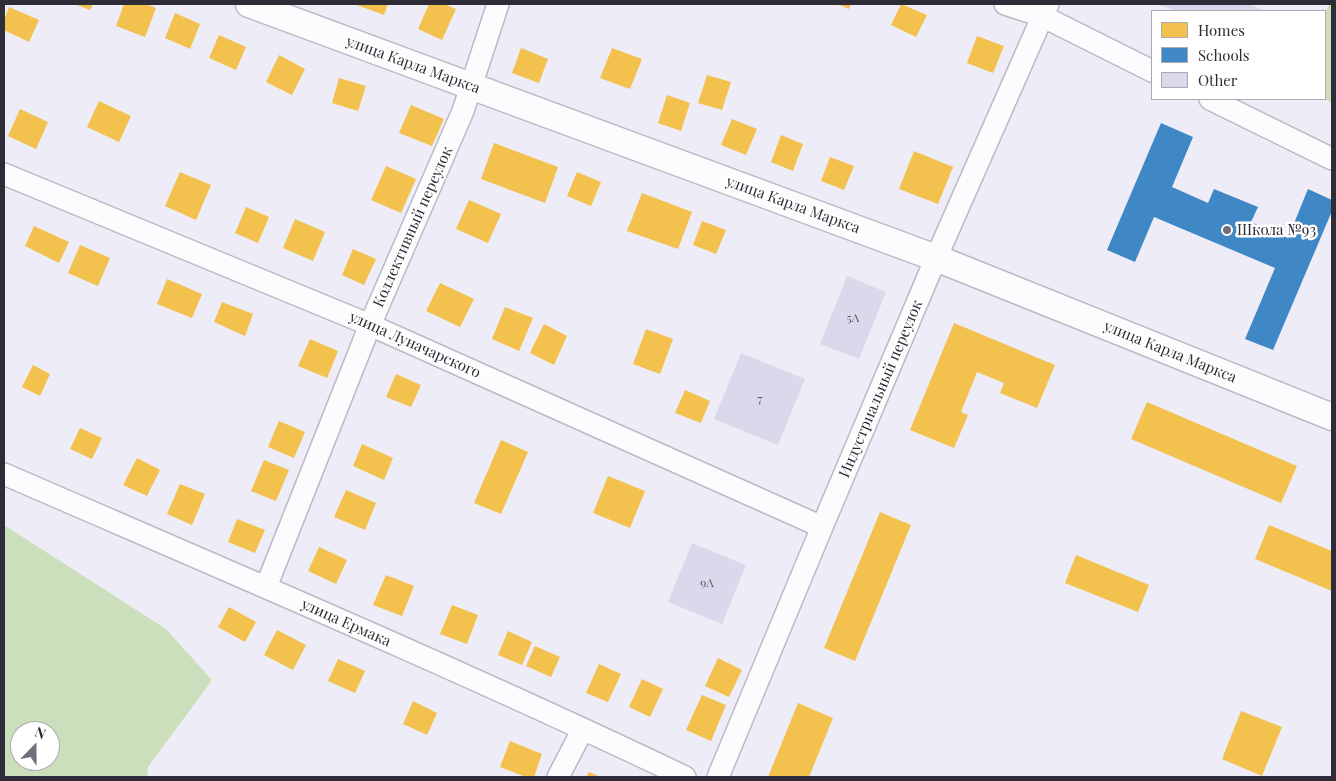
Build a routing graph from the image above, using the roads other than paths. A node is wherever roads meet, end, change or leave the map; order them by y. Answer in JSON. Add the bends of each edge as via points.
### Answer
{"nodes":[{"id":1,"x":249,"y":4,"type":"edge"},
{"id":2,"x":498,"y":4,"type":"edge"},
{"id":3,"x":1005,"y":4,"type":"edge"},
{"id":4,"x":1045,"y":10,"type":"edge"},
{"id":5,"x":1151,"y":69,"type":"edge"},
{"id":6,"x":472,"y":87,"type":"junction"},
{"id":7,"x":1212,"y":100,"type":"edge"},
{"id":8,"x":1332,"y":159,"type":"edge"},
{"id":9,"x":4,"y":174,"type":"edge"},
{"id":10,"x":936,"y":258,"type":"junction"},
{"id":11,"x":370,"y":325,"type":"junction"},
{"id":12,"x":1332,"y":418,"type":"edge"},
{"id":13,"x":4,"y":474,"type":"edge"},
{"id":14,"x":822,"y":527,"type":"junction"},
{"id":15,"x":266,"y":587,"type":"junction"},
{"id":16,"x":583,"y":729,"type":"junction"},
{"id":17,"x":558,"y":777,"type":"edge"},
{"id":18,"x":685,"y":777,"type":"edge"},
{"id":19,"x":718,"y":777,"type":"edge"}],
"edges":[{"from":1,"to":6,"type":"main road","name":"улица Карла Маркса"},
{"from":2,"to":6,"type":"street","name":"Коллективный переулок"},
{"from":3,"to":4,"type":"street"},
{"from":4,"to":5,"type":"street"},
{"from":4,"to":10,"type":"street","name":"Индустриальный переулок"},
{"from":6,"to":10,"type":"main road","name":"улица Карла Маркса"},
{"from":6,"to":11,"type":"street","name":"Коллективный переулок"},
{"from":7,"to":8,"type":"street"},
{"from":9,"to":11,"type":"street","name":"улица Луначарского"},
{"from":10,"to":12,"type":"main road","name":"улица Карла Маркса"},
{"from":10,"to":14,"type":"street","name":"Индустриальный переулок"},
{"from":11,"to":14,"type":"street","name":"улица Луначарского"},
{"from":11,"to":15,"type":"street","name":"Коллективный переулок"},
{"from":13,"to":15,"type":"street","name":"улица Ермака"},
{"from":14,"to":19,"type":"street","name":"Индустриальный переулок"},
{"from":15,"to":16,"type":"street","name":"улица Ермака"},
{"from":16,"to":17,"type":"street"},
{"from":16,"to":18,"type":"street","name":"улица Ермака"}]}
